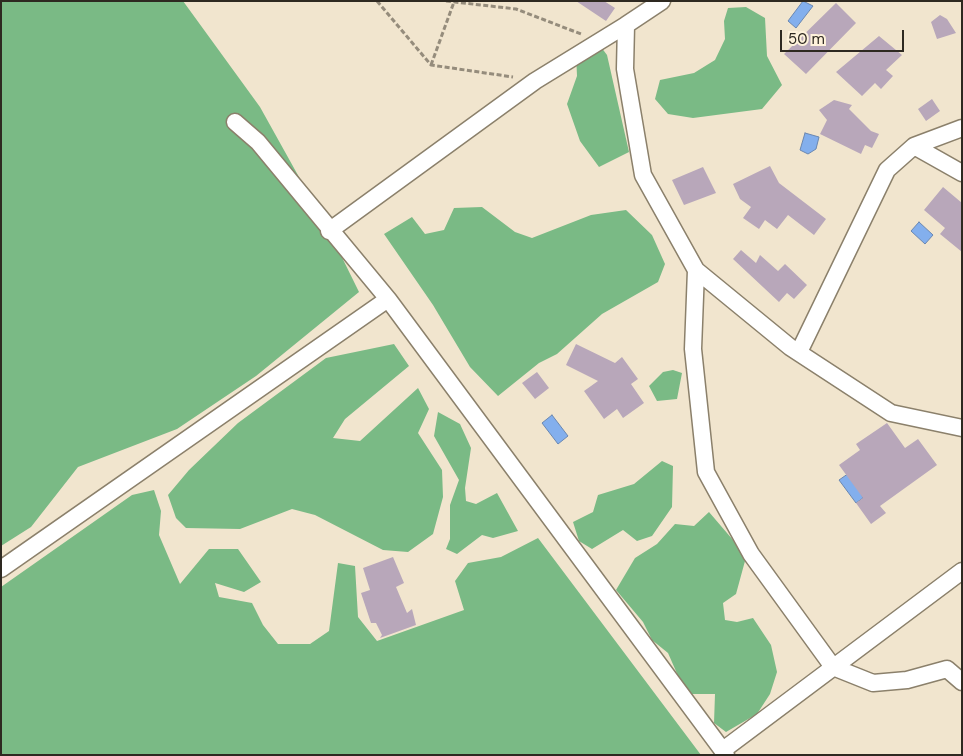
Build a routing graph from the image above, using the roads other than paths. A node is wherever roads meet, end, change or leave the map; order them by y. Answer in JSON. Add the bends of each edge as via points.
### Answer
{"nodes":[{"id":1,"x":662,"y":1,"type":"edge"},
{"id":2,"x":626,"y":25,"type":"junction"},
{"id":3,"x":235,"y":122,"type":"dead end"},
{"id":4,"x":962,"y":128,"type":"edge"},
{"id":5,"x":914,"y":146,"type":"junction"},
{"id":6,"x":962,"y":174,"type":"edge"},
{"id":7,"x":329,"y":231,"type":"junction"},
{"id":8,"x":696,"y":270,"type":"junction"},
{"id":9,"x":388,"y":299,"type":"junction"},
{"id":10,"x":800,"y":352,"type":"junction"},
{"id":11,"x":962,"y":428,"type":"edge"},
{"id":12,"x":1,"y":568,"type":"edge"},
{"id":13,"x":962,"y":571,"type":"edge"},
{"id":14,"x":833,"y":667,"type":"junction"},
{"id":15,"x":962,"y":682,"type":"edge"},
{"id":16,"x":724,"y":752,"type":"edge"}],
"edges":[{"from":1,"to":2,"type":"street"},
{"from":2,"to":7,"type":"street","via":[[535,80]]},
{"from":2,"to":8,"type":"street","via":[[625,69],[643,175]]},
{"from":3,"to":7,"type":"street","via":[[258,142]]},
{"from":4,"to":5,"type":"street"},
{"from":5,"to":6,"type":"street"},
{"from":5,"to":10,"type":"street","via":[[887,170]]},
{"from":7,"to":9,"type":"street"},
{"from":8,"to":10,"type":"street"},
{"from":8,"to":14,"type":"street","via":[[693,348],[706,472],[751,554]]},
{"from":9,"to":12,"type":"street"},
{"from":9,"to":16,"type":"street"},
{"from":10,"to":11,"type":"street","via":[[891,413]]},
{"from":13,"to":14,"type":"street"},
{"from":14,"to":15,"type":"street","via":[[873,683],[907,680],[947,670]]},
{"from":14,"to":16,"type":"street"}]}
